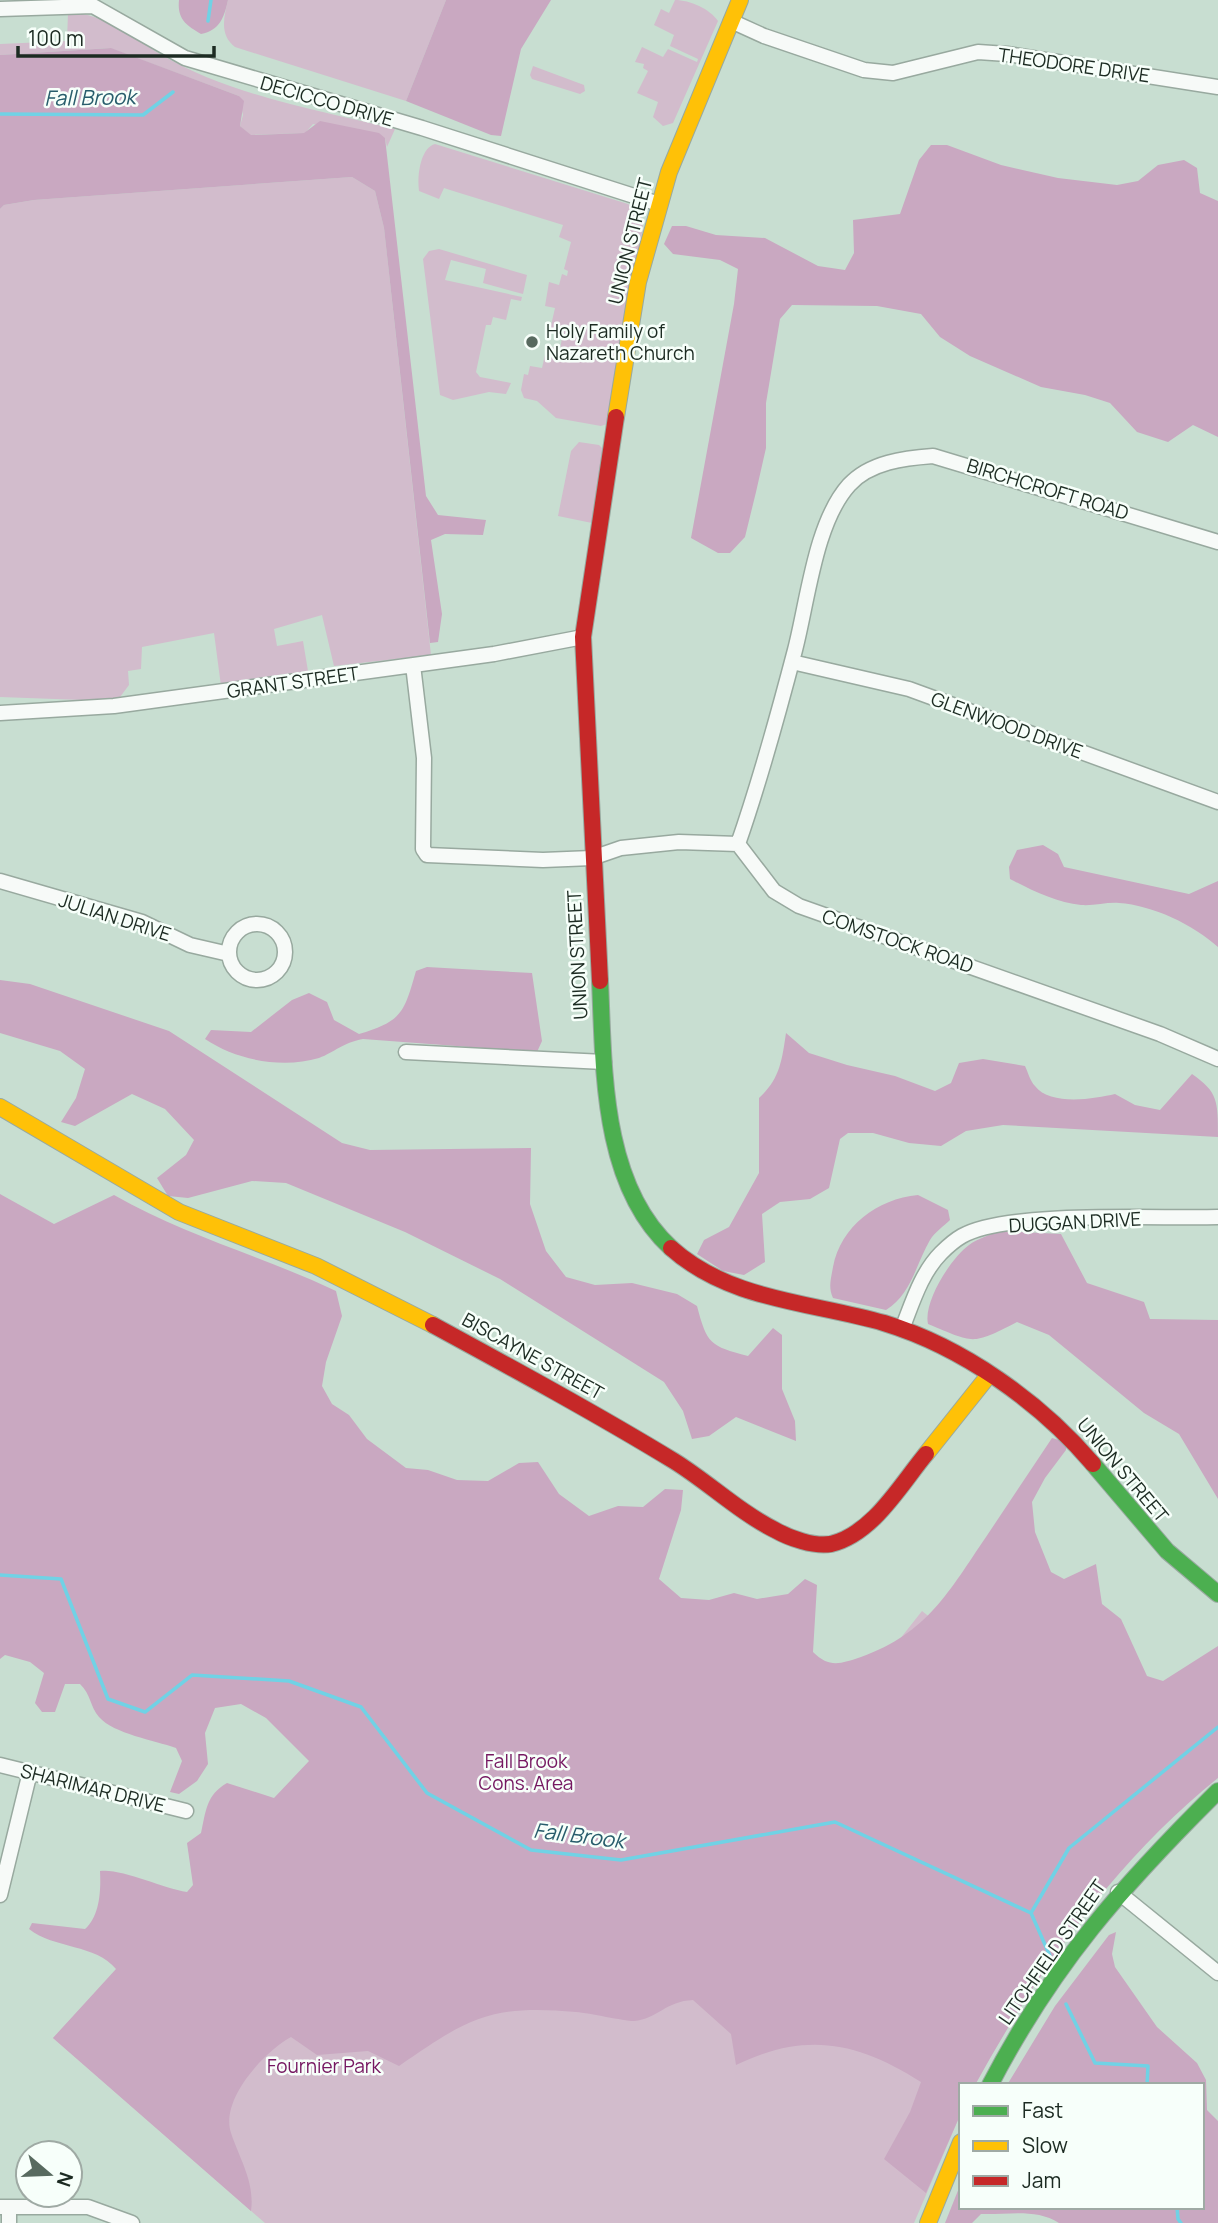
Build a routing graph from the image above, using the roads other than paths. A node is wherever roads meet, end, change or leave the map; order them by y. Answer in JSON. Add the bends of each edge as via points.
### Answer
{"nodes":[{"id":1,"x":740,"y":0,"type":"edge"},
{"id":2,"x":0,"y":9,"type":"edge"},
{"id":3,"x":731,"y":21,"type":"junction"},
{"id":4,"x":1218,"y":87,"type":"edge"},
{"id":5,"x":659,"y":204,"type":"junction"},
{"id":6,"x":1218,"y":541,"type":"edge"},
{"id":7,"x":583,"y":637,"type":"junction"},
{"id":8,"x":792,"y":662,"type":"junction"},
{"id":9,"x":413,"y":665,"type":"junction"},
{"id":10,"x":0,"y":713,"type":"edge"},
{"id":11,"x":1218,"y":802,"type":"edge"},
{"id":12,"x":738,"y":844,"type":"junction"},
{"id":13,"x":592,"y":858,"type":"junction"},
{"id":14,"x":0,"y":881,"type":"edge"},
{"id":15,"x":229,"y":954,"type":"junction"},
{"id":16,"x":406,"y":1052,"type":"dead end"},
{"id":17,"x":1218,"y":1059,"type":"edge"},
{"id":18,"x":604,"y":1062,"type":"junction"},
{"id":19,"x":0,"y":1107,"type":"edge"},
{"id":20,"x":1218,"y":1217,"type":"edge"},
{"id":21,"x":902,"y":1329,"type":"junction"},
{"id":22,"x":989,"y":1375,"type":"junction"},
{"id":23,"x":1218,"y":1594,"type":"edge"},
{"id":24,"x":0,"y":1765,"type":"edge"},
{"id":25,"x":30,"y":1772,"type":"junction"},
{"id":26,"x":1218,"y":1791,"type":"edge"},
{"id":27,"x":187,"y":1811,"type":"dead end"},
{"id":28,"x":1118,"y":1892,"type":"junction"},
{"id":29,"x":0,"y":1895,"type":"edge"},
{"id":30,"x":1218,"y":1973,"type":"edge"},
{"id":31,"x":991,"y":2083,"type":"edge"},
{"id":32,"x":959,"y":2147,"type":"edge"},
{"id":33,"x":5,"y":2207,"type":"edge"},
{"id":34,"x":9,"y":2223,"type":"edge"},
{"id":35,"x":132,"y":2223,"type":"edge"},
{"id":36,"x":928,"y":2223,"type":"edge"}],
"edges":[{"from":1,"to":3,"type":"street","name":"UNION STREET"},
{"from":2,"to":5,"type":"street","name":"DECICCO DRIVE","via":[[93,6],[185,58]]},
{"from":3,"to":4,"type":"street","name":"THEODORE DRIVE","via":[[864,70],[893,73],[978,52]]},
{"from":3,"to":5,"type":"street","name":"UNION STREET"},
{"from":5,"to":7,"type":"street","name":"UNION STREET","via":[[638,282],[594,543]]},
{"from":6,"to":8,"type":"street","name":"BIRCHCROFT ROAD","via":[[933,456],[904,458],[876,467],[851,483],[834,506]]},
{"from":7,"to":9,"type":"street","name":"GRANT STREET"},
{"from":7,"to":13,"type":"street","name":"UNION STREET"},
{"from":8,"to":11,"type":"street","name":"GLENWOOD DRIVE","via":[[909,689]]},
{"from":8,"to":12,"type":"street"},
{"from":9,"to":10,"type":"street","name":"GRANT STREET","via":[[114,706]]},
{"from":9,"to":13,"type":"street","via":[[424,758],[424,852],[529,860]]},
{"from":12,"to":13,"type":"street","via":[[667,843],[621,848]]},
{"from":12,"to":17,"type":"street","name":"COMSTOCK ROAD","via":[[774,891],[799,906],[1147,1029]]},
{"from":13,"to":18,"type":"street","name":"UNION STREET"},
{"from":14,"to":15,"type":"street","name":"JULIAN DRIVE","via":[[142,922],[190,945]]},
{"from":15,"to":15,"type":"street","via":[[239,974],[255,980],[279,970],[286,952],[279,934],[254,924],[237,932]]},
{"from":16,"to":18,"type":"street"},
{"from":18,"to":21,"type":"street","name":"UNION STREET","via":[[611,1130],[627,1187],[646,1221],[680,1256],[704,1272],[759,1294]]},
{"from":19,"to":22,"type":"street","name":"BISCAYNE STREET","via":[[179,1212],[316,1266],[576,1402],[677,1463],[774,1530],[801,1541],[830,1544],[879,1512]]},
{"from":20,"to":21,"type":"street","name":"DUGGAN DRIVE","via":[[1048,1220],[990,1226],[940,1254],[923,1278]]},
{"from":21,"to":22,"type":"street","name":"UNION STREET"},
{"from":22,"to":23,"type":"street","name":"UNION STREET","via":[[1060,1427],[1147,1532]]},
{"from":24,"to":25,"type":"street","name":"SHARIMAR DRIVE"},
{"from":25,"to":27,"type":"street","name":"SHARIMAR DRIVE"},
{"from":25,"to":29,"type":"street"},
{"from":26,"to":28,"type":"street","name":"LITCHFIELD STREET"},
{"from":28,"to":30,"type":"street"},
{"from":28,"to":31,"type":"street","name":"LITCHFIELD STREET","via":[[1060,1972]]},
{"from":32,"to":36,"type":"street"},
{"from":33,"to":34,"type":"street"},
{"from":33,"to":35,"type":"street","via":[[88,2207]]}]}
